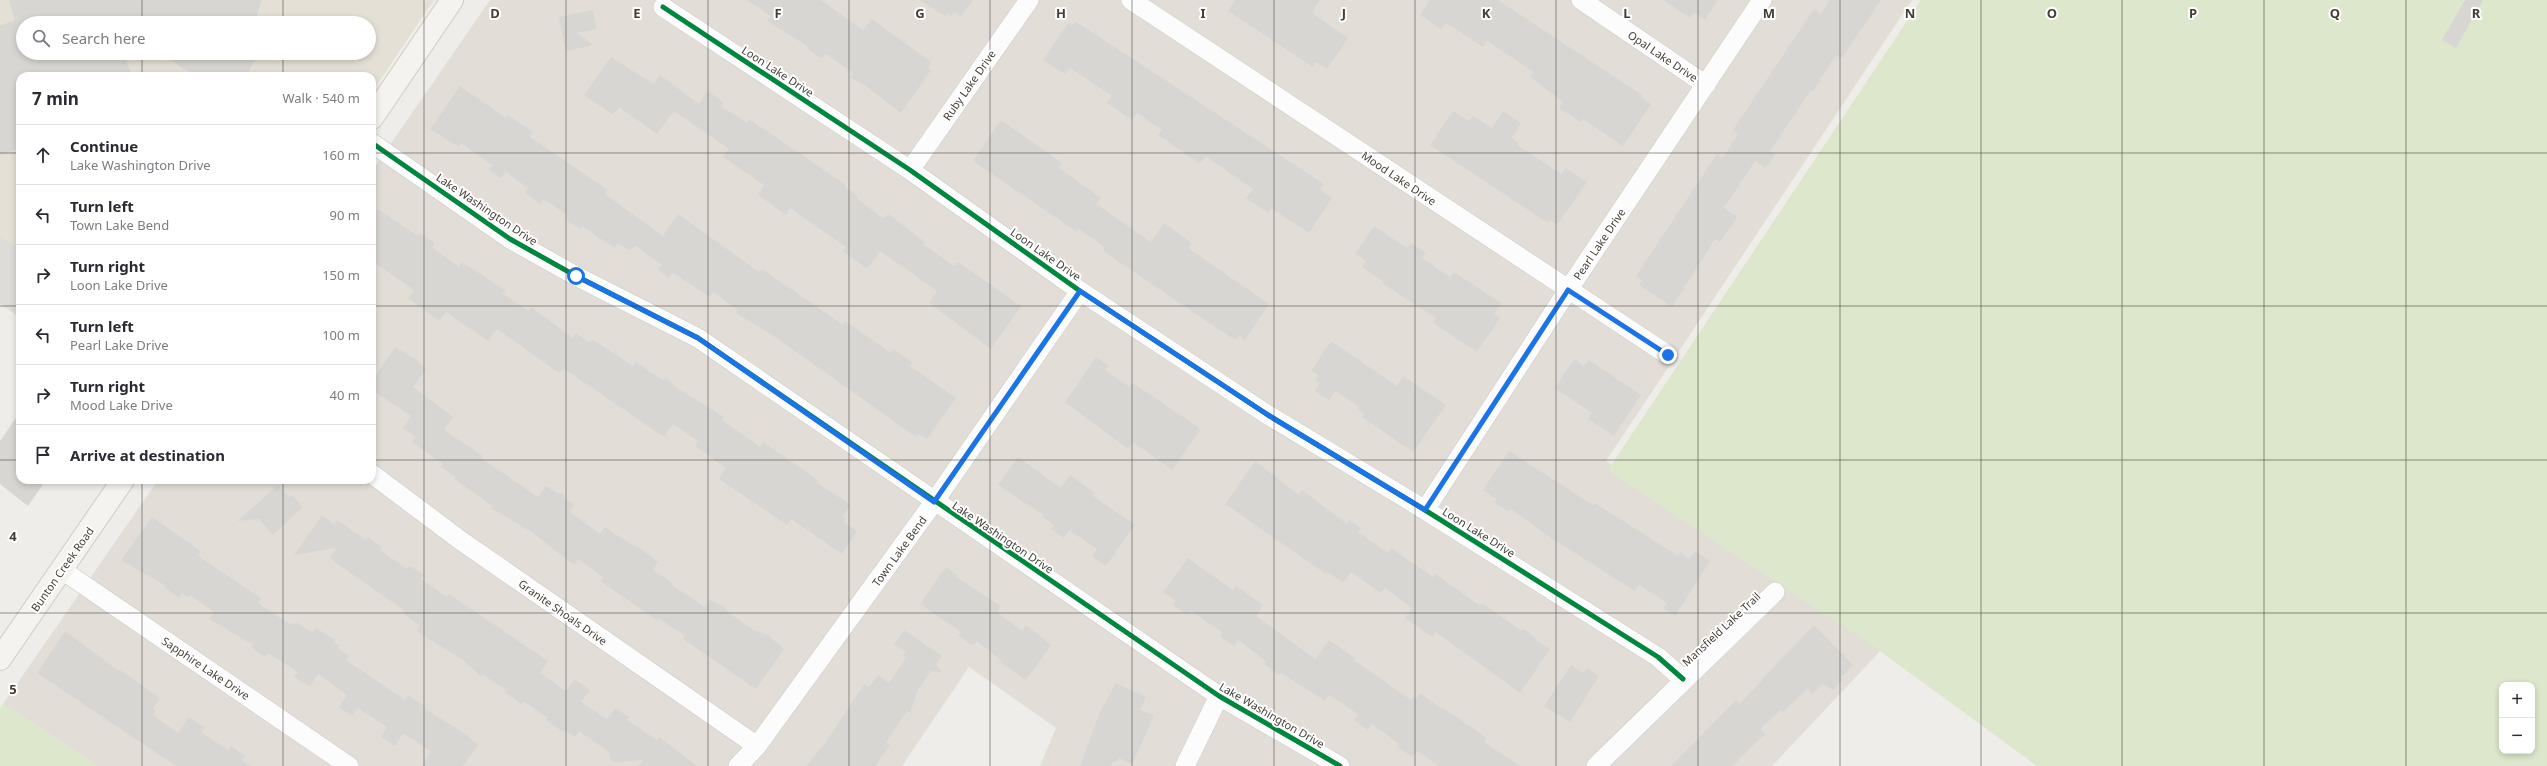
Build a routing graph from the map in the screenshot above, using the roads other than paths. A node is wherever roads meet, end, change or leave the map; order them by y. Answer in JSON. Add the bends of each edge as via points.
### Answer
{"nodes":[{"id":1,"x":452,"y":0,"type":"edge"},
{"id":2,"x":1029,"y":0,"type":"edge"},
{"id":3,"x":1131,"y":0,"type":"edge"},
{"id":4,"x":1581,"y":0,"type":"edge"},
{"id":5,"x":1762,"y":0,"type":"edge"},
{"id":6,"x":663,"y":7,"type":"dead end"},
{"id":7,"x":1706,"y":85,"type":"junction"},
{"id":8,"x":376,"y":112,"type":"edge"},
{"id":9,"x":376,"y":146,"type":"edge"},
{"id":10,"x":910,"y":170,"type":"junction"},
{"id":11,"x":1568,"y":290,"type":"junction"},
{"id":12,"x":1080,"y":291,"type":"junction"},
{"id":13,"x":1668,"y":355,"type":"dead end"},
{"id":14,"x":376,"y":477,"type":"edge"},
{"id":15,"x":121,"y":484,"type":"edge"},
{"id":16,"x":934,"y":502,"type":"junction"},
{"id":17,"x":1425,"y":510,"type":"junction"},
{"id":18,"x":62,"y":570,"type":"junction"},
{"id":19,"x":1775,"y":592,"type":"dead end"},
{"id":20,"x":0,"y":659,"type":"edge"},
{"id":21,"x":1683,"y":679,"type":"junction"},
{"id":22,"x":1219,"y":696,"type":"junction"},
{"id":23,"x":758,"y":746,"type":"junction"},
{"id":24,"x":349,"y":766,"type":"edge"},
{"id":25,"x":738,"y":766,"type":"edge"},
{"id":26,"x":1185,"y":766,"type":"edge"},
{"id":27,"x":1340,"y":766,"type":"edge"},
{"id":28,"x":1596,"y":766,"type":"edge"}],
"edges":[{"from":1,"to":8,"type":"street"},
{"from":2,"to":10,"type":"street","name":"Ruby Lake Drive"},
{"from":3,"to":11,"type":"street","name":"Mood Lake Drive"},
{"from":4,"to":7,"type":"street","name":"Opal Lake Drive"},
{"from":5,"to":7,"type":"street","name":"Pearl Lake Drive"},
{"from":6,"to":10,"type":"street","name":"Loon Lake Drive"},
{"from":7,"to":11,"type":"street","name":"Pearl Lake Drive"},
{"from":9,"to":16,"type":"street","name":"Lake Washington Drive","via":[[510,239],[698,338]]},
{"from":10,"to":12,"type":"street","name":"Loon Lake Drive"},
{"from":11,"to":13,"type":"street","name":"Mood Lake Drive"},
{"from":11,"to":17,"type":"street","name":"Pearl Lake Drive"},
{"from":12,"to":16,"type":"street","name":"Town Lake Bend"},
{"from":12,"to":17,"type":"street","name":"Loon Lake Drive","via":[[1268,415]]},
{"from":14,"to":23,"type":"street","name":"Granite Shoals Drive","via":[[466,545]]},
{"from":15,"to":18,"type":"street","name":"Bunton Creek Road"},
{"from":16,"to":22,"type":"street","name":"Lake Washington Drive"},
{"from":16,"to":23,"type":"street","name":"Town Lake Bend"},
{"from":17,"to":21,"type":"street","name":"Loon Lake Drive","via":[[1658,657]]},
{"from":18,"to":20,"type":"street","name":"Bunton Creek Road"},
{"from":18,"to":24,"type":"street","name":"Sapphire Lake Drive"},
{"from":19,"to":21,"type":"street","name":"Mansfield Lake Trail"},
{"from":21,"to":28,"type":"street","name":"Mansfield Lake Trail"},
{"from":22,"to":26,"type":"street"},
{"from":22,"to":27,"type":"street","name":"Lake Washington Drive"},
{"from":23,"to":25,"type":"street","name":"Town Lake Bend"}]}
